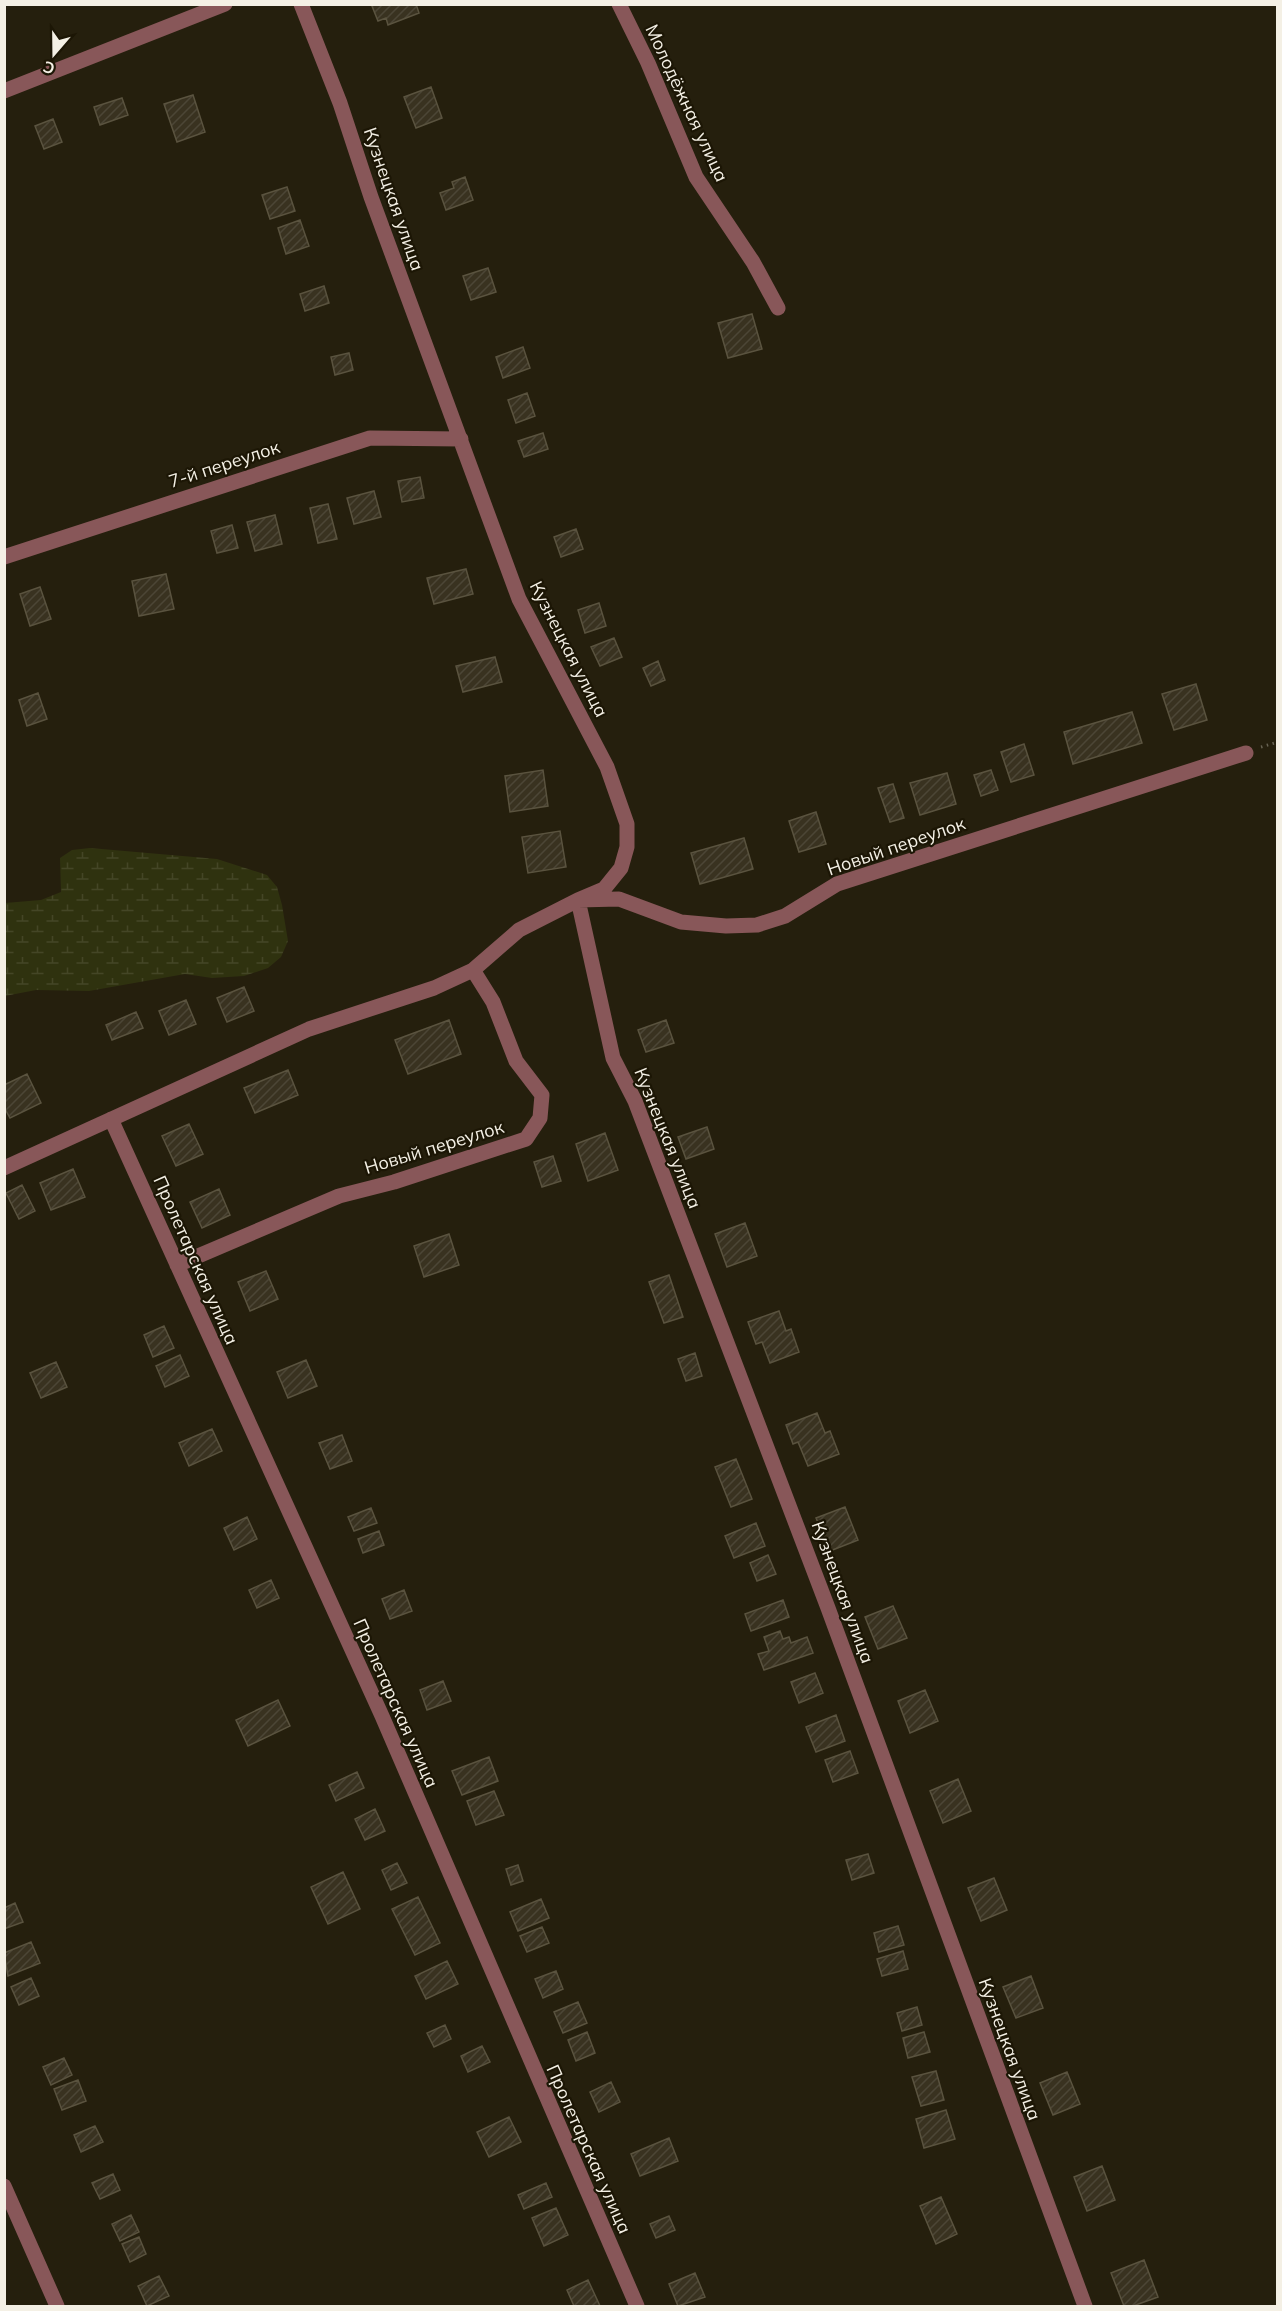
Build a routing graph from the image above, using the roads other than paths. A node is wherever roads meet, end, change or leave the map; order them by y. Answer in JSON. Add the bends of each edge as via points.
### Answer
{"nodes":[{"id":1,"x":225,"y":4,"type":"edge"},
{"id":2,"x":301,"y":4,"type":"edge"},
{"id":3,"x":619,"y":4,"type":"edge"},
{"id":4,"x":4,"y":91,"type":"edge"},
{"id":5,"x":778,"y":308,"type":"dead end"},
{"id":6,"x":461,"y":440,"type":"junction"},
{"id":7,"x":4,"y":557,"type":"edge"},
{"id":8,"x":1246,"y":753,"type":"dead end"},
{"id":9,"x":578,"y":900,"type":"junction"},
{"id":10,"x":473,"y":970,"type":"junction"},
{"id":11,"x":111,"y":1119,"type":"junction"},
{"id":12,"x":4,"y":1168,"type":"edge"},
{"id":13,"x":177,"y":1265,"type":"junction"},
{"id":14,"x":4,"y":2186,"type":"edge"},
{"id":15,"x":57,"y":2307,"type":"edge"},
{"id":16,"x":637,"y":2307,"type":"edge"},
{"id":17,"x":1085,"y":2307,"type":"edge"}],
"edges":[{"from":1,"to":4,"type":"street"},
{"from":2,"to":6,"type":"street","name":"Кузнецкая улица"},
{"from":3,"to":5,"type":"street","name":"Молодёжная улица","via":[[696,177],[753,262]]},
{"from":6,"to":7,"type":"street","name":"7-й переулок","via":[[370,438]]},
{"from":6,"to":9,"type":"street","name":"Кузнецкая улица","via":[[519,599],[607,767],[627,824],[621,868],[604,889]]},
{"from":8,"to":9,"type":"street","name":"Новый переулок","via":[[837,884],[785,916],[757,925],[681,922],[620,899]]},
{"from":9,"to":10,"type":"street","name":"Новый переулок","via":[[519,930]]},
{"from":9,"to":17,"type":"street","name":"Кузнецкая улица","via":[[613,1058],[635,1101],[828,1608]]},
{"from":10,"to":11,"type":"street","name":"Новый переулок","via":[[434,988],[309,1029]]},
{"from":10,"to":13,"type":"street","name":"Новый переулок","via":[[493,1002],[516,1061],[542,1095],[540,1118],[526,1139],[339,1196]]},
{"from":11,"to":12,"type":"street","name":"Новый переулок"},
{"from":11,"to":13,"type":"street","name":"Пролетарская улица"},
{"from":13,"to":16,"type":"street","name":"Пролетарская улица","via":[[382,1716]]},
{"from":14,"to":15,"type":"street"}]}
